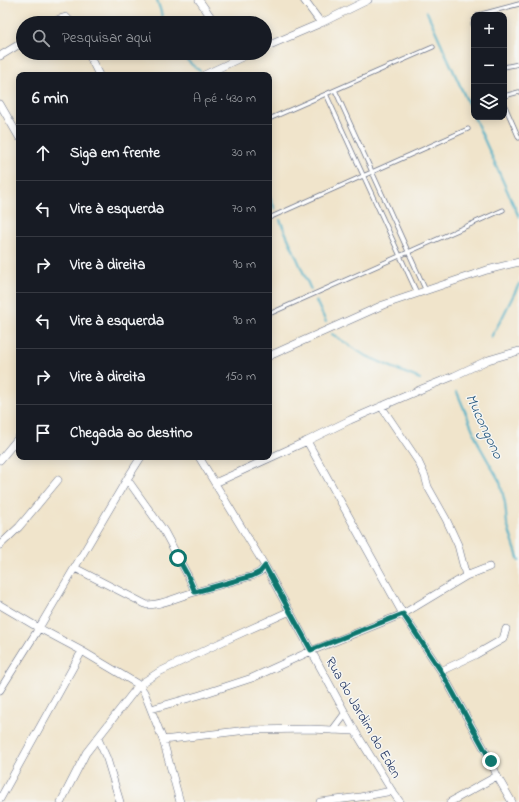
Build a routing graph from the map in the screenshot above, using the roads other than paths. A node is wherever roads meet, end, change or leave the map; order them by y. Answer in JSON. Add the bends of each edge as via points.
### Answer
{"nodes":[{"id":1,"x":200,"y":0,"type":"edge"},
{"id":2,"x":304,"y":0,"type":"edge"},
{"id":3,"x":368,"y":0,"type":"edge"},
{"id":4,"x":519,"y":4,"type":"edge"},
{"id":5,"x":489,"y":12,"type":"edge"},
{"id":6,"x":210,"y":16,"type":"edge"},
{"id":7,"x":321,"y":23,"type":"junction"},
{"id":8,"x":272,"y":44,"type":"edge"},
{"id":9,"x":16,"y":46,"type":"edge"},
{"id":10,"x":433,"y":47,"type":"dead end"},
{"id":11,"x":0,"y":56,"type":"edge"},
{"id":12,"x":92,"y":60,"type":"edge"},
{"id":13,"x":231,"y":60,"type":"edge"},
{"id":14,"x":519,"y":64,"type":"edge"},
{"id":15,"x":507,"y":67,"type":"edge"},
{"id":16,"x":98,"y":72,"type":"edge"},
{"id":17,"x":209,"y":72,"type":"edge"},
{"id":18,"x":335,"y":90,"type":"junction"},
{"id":19,"x":519,"y":92,"type":"edge"},
{"id":20,"x":326,"y":94,"type":"junction"},
{"id":21,"x":507,"y":95,"type":"edge"},
{"id":22,"x":0,"y":104,"type":"edge"},
{"id":23,"x":507,"y":111,"type":"edge"},
{"id":24,"x":272,"y":119,"type":"edge"},
{"id":25,"x":468,"y":129,"type":"dead end"},
{"id":26,"x":16,"y":132,"type":"edge"},
{"id":27,"x":519,"y":138,"type":"edge"},
{"id":28,"x":372,"y":172,"type":"junction"},
{"id":29,"x":364,"y":176,"type":"junction"},
{"id":30,"x":503,"y":210,"type":"dead end"},
{"id":31,"x":272,"y":217,"type":"edge"},
{"id":32,"x":408,"y":252,"type":"junction"},
{"id":33,"x":400,"y":256,"type":"junction"},
{"id":34,"x":519,"y":262,"type":"edge"},
{"id":35,"x":426,"y":291,"type":"junction"},
{"id":36,"x":418,"y":293,"type":"junction"},
{"id":37,"x":272,"y":313,"type":"edge"},
{"id":38,"x":519,"y":351,"type":"edge"},
{"id":39,"x":272,"y":355,"type":"edge"},
{"id":40,"x":381,"y":406,"type":"junction"},
{"id":41,"x":16,"y":441,"type":"edge"},
{"id":42,"x":307,"y":441,"type":"junction"},
{"id":43,"x":272,"y":457,"type":"edge"},
{"id":44,"x":0,"y":460,"type":"edge"},
{"id":45,"x":139,"y":460,"type":"edge"},
{"id":46,"x":202,"y":460,"type":"edge"},
{"id":47,"x":265,"y":460,"type":"edge"},
{"id":48,"x":127,"y":479,"type":"junction"},
{"id":49,"x":58,"y":480,"type":"dead end"},
{"id":50,"x":215,"y":483,"type":"junction"},
{"id":51,"x":0,"y":545,"type":"edge"},
{"id":52,"x":265,"y":566,"type":"junction"},
{"id":53,"x":489,"y":567,"type":"dead end"},
{"id":54,"x":74,"y":568,"type":"junction"},
{"id":55,"x":466,"y":576,"type":"junction"},
{"id":56,"x":195,"y":592,"type":"junction"},
{"id":57,"x":0,"y":605,"type":"edge"},
{"id":58,"x":290,"y":611,"type":"junction"},
{"id":59,"x":403,"y":614,"type":"junction"},
{"id":60,"x":39,"y":628,"type":"junction"},
{"id":61,"x":506,"y":629,"type":"dead end"},
{"id":62,"x":311,"y":650,"type":"junction"},
{"id":63,"x":82,"y":651,"type":"junction"},
{"id":64,"x":441,"y":671,"type":"junction"},
{"id":65,"x":139,"y":685,"type":"junction"},
{"id":66,"x":0,"y":690,"type":"edge"},
{"id":67,"x":151,"y":709,"type":"junction"},
{"id":68,"x":345,"y":714,"type":"junction"},
{"id":69,"x":332,"y":730,"type":"junction"},
{"id":70,"x":355,"y":731,"type":"junction"},
{"id":71,"x":98,"y":739,"type":"junction"},
{"id":72,"x":163,"y":740,"type":"junction"},
{"id":73,"x":497,"y":776,"type":"junction"},
{"id":74,"x":392,"y":791,"type":"junction"},
{"id":75,"x":0,"y":799,"type":"edge"},
{"id":76,"x":61,"y":802,"type":"edge"},
{"id":77,"x":120,"y":802,"type":"edge"},
{"id":78,"x":180,"y":802,"type":"edge"},
{"id":79,"x":320,"y":802,"type":"edge"},
{"id":80,"x":400,"y":802,"type":"edge"},
{"id":81,"x":450,"y":802,"type":"edge"},
{"id":82,"x":512,"y":802,"type":"edge"}],
"edges":[{"from":1,"to":6,"type":"street"},
{"from":2,"to":7,"type":"street"},
{"from":3,"to":7,"type":"street"},
{"from":4,"to":5,"type":"lane"},
{"from":7,"to":8,"type":"street"},
{"from":9,"to":11,"type":"street"},
{"from":10,"to":18,"type":"lane"},
{"from":12,"to":16,"type":"street"},
{"from":13,"to":17,"type":"street"},
{"from":14,"to":15,"type":"lane"},
{"from":18,"to":20,"type":"lane"},
{"from":18,"to":28,"type":"lane"},
{"from":19,"to":21,"type":"lane"},
{"from":20,"to":24,"type":"lane"},
{"from":20,"to":29,"type":"lane"},
{"from":22,"to":26,"type":"street"},
{"from":23,"to":27,"type":"lane"},
{"from":25,"to":28,"type":"lane"},
{"from":28,"to":29,"type":"lane"},
{"from":28,"to":32,"type":"lane"},
{"from":29,"to":31,"type":"lane"},
{"from":29,"to":33,"type":"lane"},
{"from":30,"to":32,"type":"lane"},
{"from":32,"to":33,"type":"lane"},
{"from":32,"to":35,"type":"lane"},
{"from":33,"to":36,"type":"lane"},
{"from":33,"to":37,"type":"lane"},
{"from":34,"to":35,"type":"street"},
{"from":35,"to":36,"type":"street"},
{"from":36,"to":39,"type":"street","via":[[383,305]]},
{"from":38,"to":40,"type":"street","via":[[488,360]]},
{"from":40,"to":42,"type":"street"},
{"from":40,"to":55,"type":"street","via":[[418,461],[428,487],[458,545]]},
{"from":41,"to":44,"type":"street"},
{"from":42,"to":43,"type":"street"},
{"from":42,"to":59,"type":"street"},
{"from":45,"to":48,"type":"street"},
{"from":46,"to":50,"type":"street","name":"Rua do Jardim do Eden"},
{"from":47,"to":50,"type":"street"},
{"from":48,"to":54,"type":"street"},
{"from":48,"to":56,"type":"street","via":[[164,531]]},
{"from":49,"to":51,"type":"street","via":[[19,527]]},
{"from":50,"to":52,"type":"street","name":"Rua do Jardim do Eden"},
{"from":52,"to":56,"type":"street","via":[[252,576]]},
{"from":52,"to":58,"type":"street","name":"Rua do Jardim do Eden"},
{"from":53,"to":55,"type":"street"},
{"from":54,"to":56,"type":"street","via":[[147,605],[178,599]]},
{"from":54,"to":60,"type":"street"},
{"from":55,"to":59,"type":"street"},
{"from":57,"to":60,"type":"street"},
{"from":58,"to":62,"type":"street","name":"Rua do Jardim do Eden"},
{"from":58,"to":65,"type":"street","via":[[158,672]]},
{"from":59,"to":62,"type":"street"},
{"from":59,"to":64,"type":"street"},
{"from":60,"to":63,"type":"street"},
{"from":60,"to":66,"type":"street"},
{"from":61,"to":64,"type":"street","via":[[503,639]]},
{"from":62,"to":67,"type":"street","via":[[252,678]]},
{"from":62,"to":68,"type":"street","name":"Rua do Jardim do Eden"},
{"from":63,"to":65,"type":"street"},
{"from":63,"to":75,"type":"street"},
{"from":64,"to":73,"type":"street"},
{"from":65,"to":67,"type":"street"},
{"from":65,"to":71,"type":"street"},
{"from":67,"to":72,"type":"street"},
{"from":68,"to":69,"type":"street"},
{"from":68,"to":70,"type":"street","name":"Rua do Jardim do Eden"},
{"from":69,"to":70,"type":"street"},
{"from":69,"to":72,"type":"street","via":[[247,730]]},
{"from":70,"to":74,"type":"street","name":"Rua do Jardim do Eden"},
{"from":71,"to":76,"type":"street","via":[[86,753]]},
{"from":71,"to":77,"type":"street"},
{"from":72,"to":78,"type":"street"},
{"from":73,"to":81,"type":"street"},
{"from":73,"to":82,"type":"street"},
{"from":74,"to":79,"type":"street"},
{"from":74,"to":80,"type":"street","name":"Rua do Jardim do Eden"}]}
